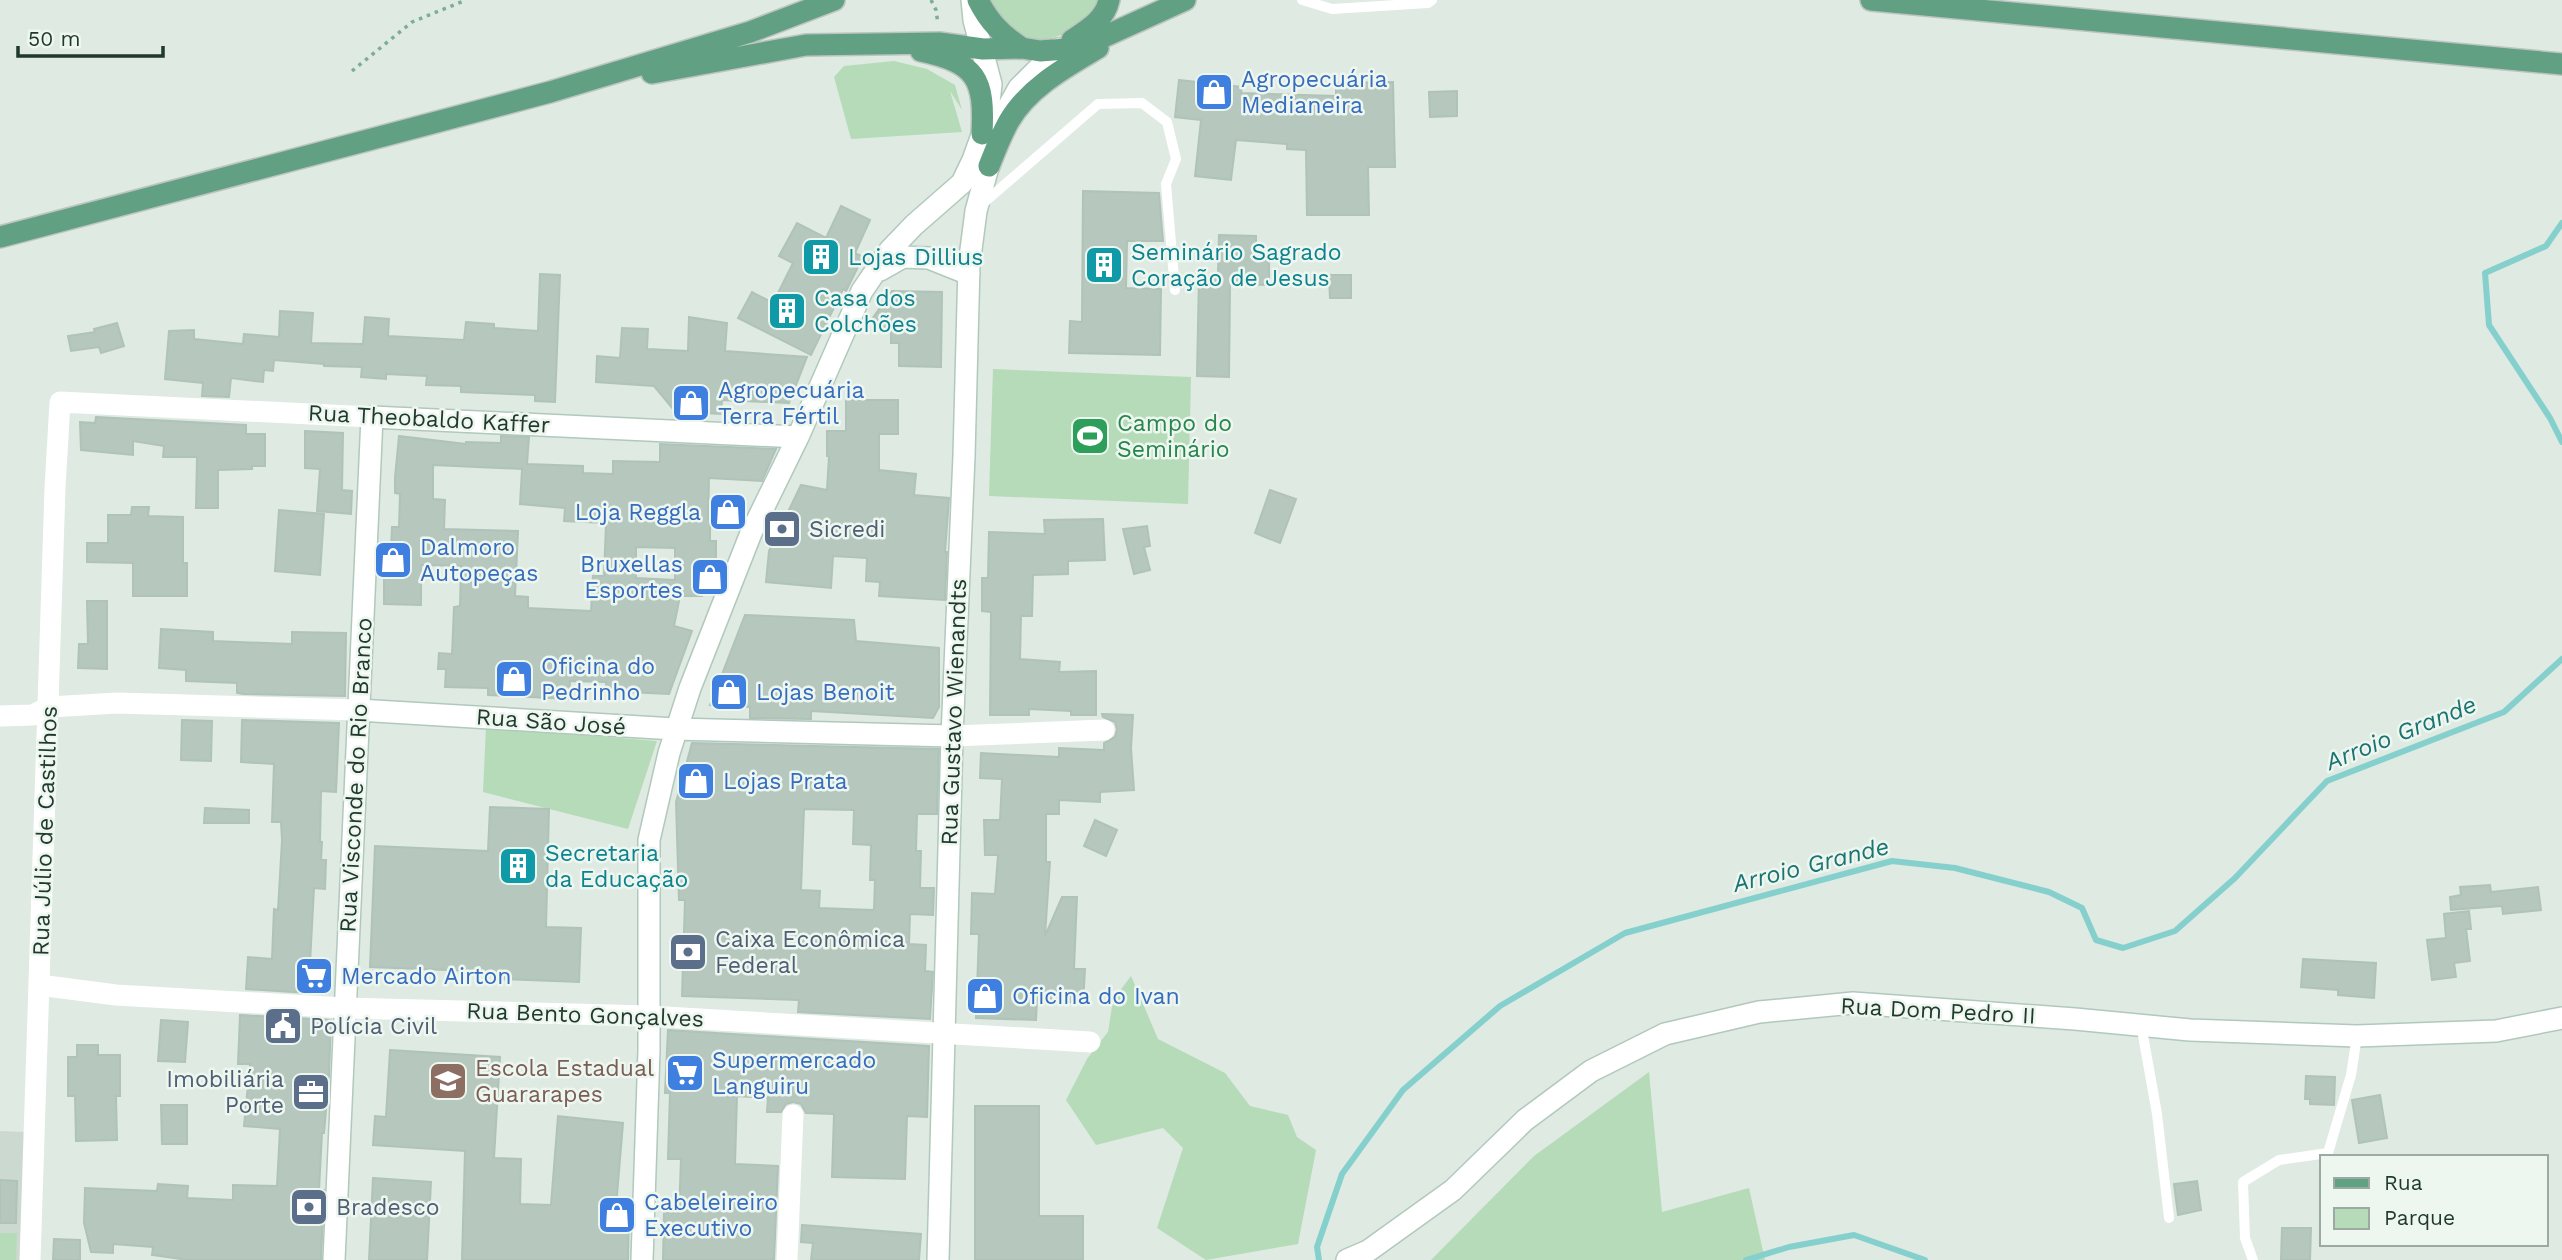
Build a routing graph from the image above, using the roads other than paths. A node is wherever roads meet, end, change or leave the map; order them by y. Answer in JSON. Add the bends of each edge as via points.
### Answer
{"nodes":[{"id":1,"x":834,"y":0,"type":"edge"},
{"id":2,"x":972,"y":0,"type":"edge"},
{"id":3,"x":978,"y":0,"type":"edge"},
{"id":4,"x":1109,"y":0,"type":"edge"},
{"id":5,"x":1302,"y":0,"type":"edge"},
{"id":6,"x":1432,"y":0,"type":"edge"},
{"id":7,"x":1871,"y":0,"type":"edge"},
{"id":8,"x":1175,"y":4,"type":"edge"},
{"id":9,"x":885,"y":43,"type":"junction"},
{"id":10,"x":983,"y":48,"type":"junction"},
{"id":11,"x":1022,"y":48,"type":"junction"},
{"id":12,"x":1058,"y":48,"type":"junction"},
{"id":13,"x":2560,"y":64,"type":"edge"},
{"id":14,"x":550,"y":92,"type":"junction"},
{"id":15,"x":982,"y":134,"type":"junction"},
{"id":16,"x":981,"y":163,"type":"junction"},
{"id":17,"x":976,"y":211,"type":"junction"},
{"id":18,"x":0,"y":237,"type":"edge"},
{"id":19,"x":873,"y":274,"type":"junction"},
{"id":20,"x":969,"y":274,"type":"junction"},
{"id":21,"x":1175,"y":290,"type":"dead end"},
{"id":22,"x":60,"y":402,"type":"joint"},
{"id":23,"x":372,"y":416,"type":"junction"},
{"id":24,"x":798,"y":437,"type":"junction"},
{"id":25,"x":49,"y":707,"type":"junction"},
{"id":26,"x":358,"y":710,"type":"junction"},
{"id":27,"x":0,"y":716,"type":"edge"},
{"id":28,"x":675,"y":729,"type":"junction"},
{"id":29,"x":1104,"y":730,"type":"dead end"},
{"id":30,"x":952,"y":736,"type":"junction"},
{"id":31,"x":39,"y":985,"type":"junction"},
{"id":32,"x":345,"y":1008,"type":"junction"},
{"id":33,"x":649,"y":1016,"type":"junction"},
{"id":34,"x":2562,"y":1018,"type":"edge"},
{"id":35,"x":2141,"y":1024,"type":"junction"},
{"id":36,"x":944,"y":1034,"type":"junction"},
{"id":37,"x":2357,"y":1036,"type":"junction"},
{"id":38,"x":1090,"y":1042,"type":"dead end"},
{"id":39,"x":793,"y":1115,"type":"dead end"},
{"id":40,"x":2169,"y":1218,"type":"dead end"},
{"id":41,"x":30,"y":1260,"type":"edge"},
{"id":42,"x":334,"y":1260,"type":"edge"},
{"id":43,"x":642,"y":1260,"type":"edge"},
{"id":44,"x":787,"y":1260,"type":"edge"},
{"id":45,"x":938,"y":1260,"type":"edge"},
{"id":46,"x":1347,"y":1260,"type":"edge"},
{"id":47,"x":2253,"y":1260,"type":"edge"}],
"edges":[{"from":1,"to":14,"type":"main road","via":[[750,32]]},
{"from":2,"to":10,"type":"street"},
{"from":3,"to":11,"type":"main road","via":[[991,23]]},
{"from":4,"to":12,"type":"main road","via":[[1094,26]]},
{"from":5,"to":6,"type":"lane","via":[[1332,9]]},
{"from":7,"to":13,"type":"main road"},
{"from":8,"to":12,"type":"main road","via":[[1079,48]]},
{"from":8,"to":16,"type":"main road","via":[[1036,89]]},
{"from":9,"to":10,"type":"main road"},
{"from":9,"to":14,"type":"main road","via":[[806,45]]},
{"from":9,"to":15,"type":"main road","via":[[965,65],[978,80],[984,110]]},
{"from":10,"to":11,"type":"main road"},
{"from":10,"to":15,"type":"street","via":[[991,85]]},
{"from":11,"to":12,"type":"main road"},
{"from":12,"to":16,"type":"street","via":[[1012,98]]},
{"from":14,"to":18,"type":"main road"},
{"from":15,"to":16,"type":"street"},
{"from":16,"to":17,"type":"street","name":"Rua Gustavo Wienandts"},
{"from":16,"to":19,"type":"street","via":[[914,225]]},
{"from":17,"to":20,"type":"street","name":"Rua Gustavo Wienandts"},
{"from":17,"to":21,"type":"lane","via":[[1098,104],[1142,103],[1167,122],[1176,159],[1166,184]]},
{"from":19,"to":20,"type":"street","via":[[903,257],[929,258]]},
{"from":19,"to":24,"type":"street"},
{"from":20,"to":30,"type":"street","name":"Rua Gustavo Wienandts"},
{"from":22,"to":23,"type":"street","name":"Rua Theobaldo Kaffer"},
{"from":22,"to":25,"type":"street","name":"Rua Júlio de Castilhos"},
{"from":23,"to":24,"type":"street","name":"Rua Theobaldo Kaffer"},
{"from":23,"to":26,"type":"street","name":"Rua Visconde do Rio Branco"},
{"from":24,"to":28,"type":"street","via":[[751,533]]},
{"from":25,"to":26,"type":"street","name":"Rua São José","via":[[117,703]]},
{"from":25,"to":27,"type":"street","name":"Rua São José","via":[[33,715]]},
{"from":25,"to":31,"type":"street","name":"Rua Júlio de Castilhos"},
{"from":26,"to":28,"type":"street","name":"Rua São José"},
{"from":26,"to":32,"type":"street","name":"Rua Visconde do Rio Branco"},
{"from":28,"to":30,"type":"street","name":"Rua São José"},
{"from":28,"to":33,"type":"street","via":[[649,840]]},
{"from":29,"to":30,"type":"street","name":"Rua São José"},
{"from":30,"to":36,"type":"street","name":"Rua Gustavo Wienandts"},
{"from":31,"to":32,"type":"street","name":"Rua Bento Gonçalves","via":[[116,995]]},
{"from":31,"to":41,"type":"street","name":"Rua Júlio de Castilhos"},
{"from":32,"to":33,"type":"street","name":"Rua Bento Gonçalves"},
{"from":32,"to":42,"type":"street","name":"Rua Visconde do Rio Branco"},
{"from":33,"to":36,"type":"street","name":"Rua Bento Gonçalves"},
{"from":33,"to":43,"type":"street"},
{"from":34,"to":37,"type":"street","name":"Rua Dom Pedro II","via":[[2496,1031]]},
{"from":35,"to":37,"type":"street","name":"Rua Dom Pedro II"},
{"from":35,"to":40,"type":"lane"},
{"from":35,"to":46,"type":"street","name":"Rua Dom Pedro II","via":[[1853,1003],[1759,1012],[1665,1034],[1591,1071],[1525,1120],[1452,1190],[1368,1251]]},
{"from":36,"to":38,"type":"street","name":"Rua Bento Gonçalves"},
{"from":36,"to":45,"type":"street","name":"Rua Gustavo Wienandts"},
{"from":37,"to":47,"type":"lane","via":[[2351,1075],[2328,1153],[2279,1160],[2243,1182],[2245,1238]]},
{"from":39,"to":44,"type":"street"}]}
